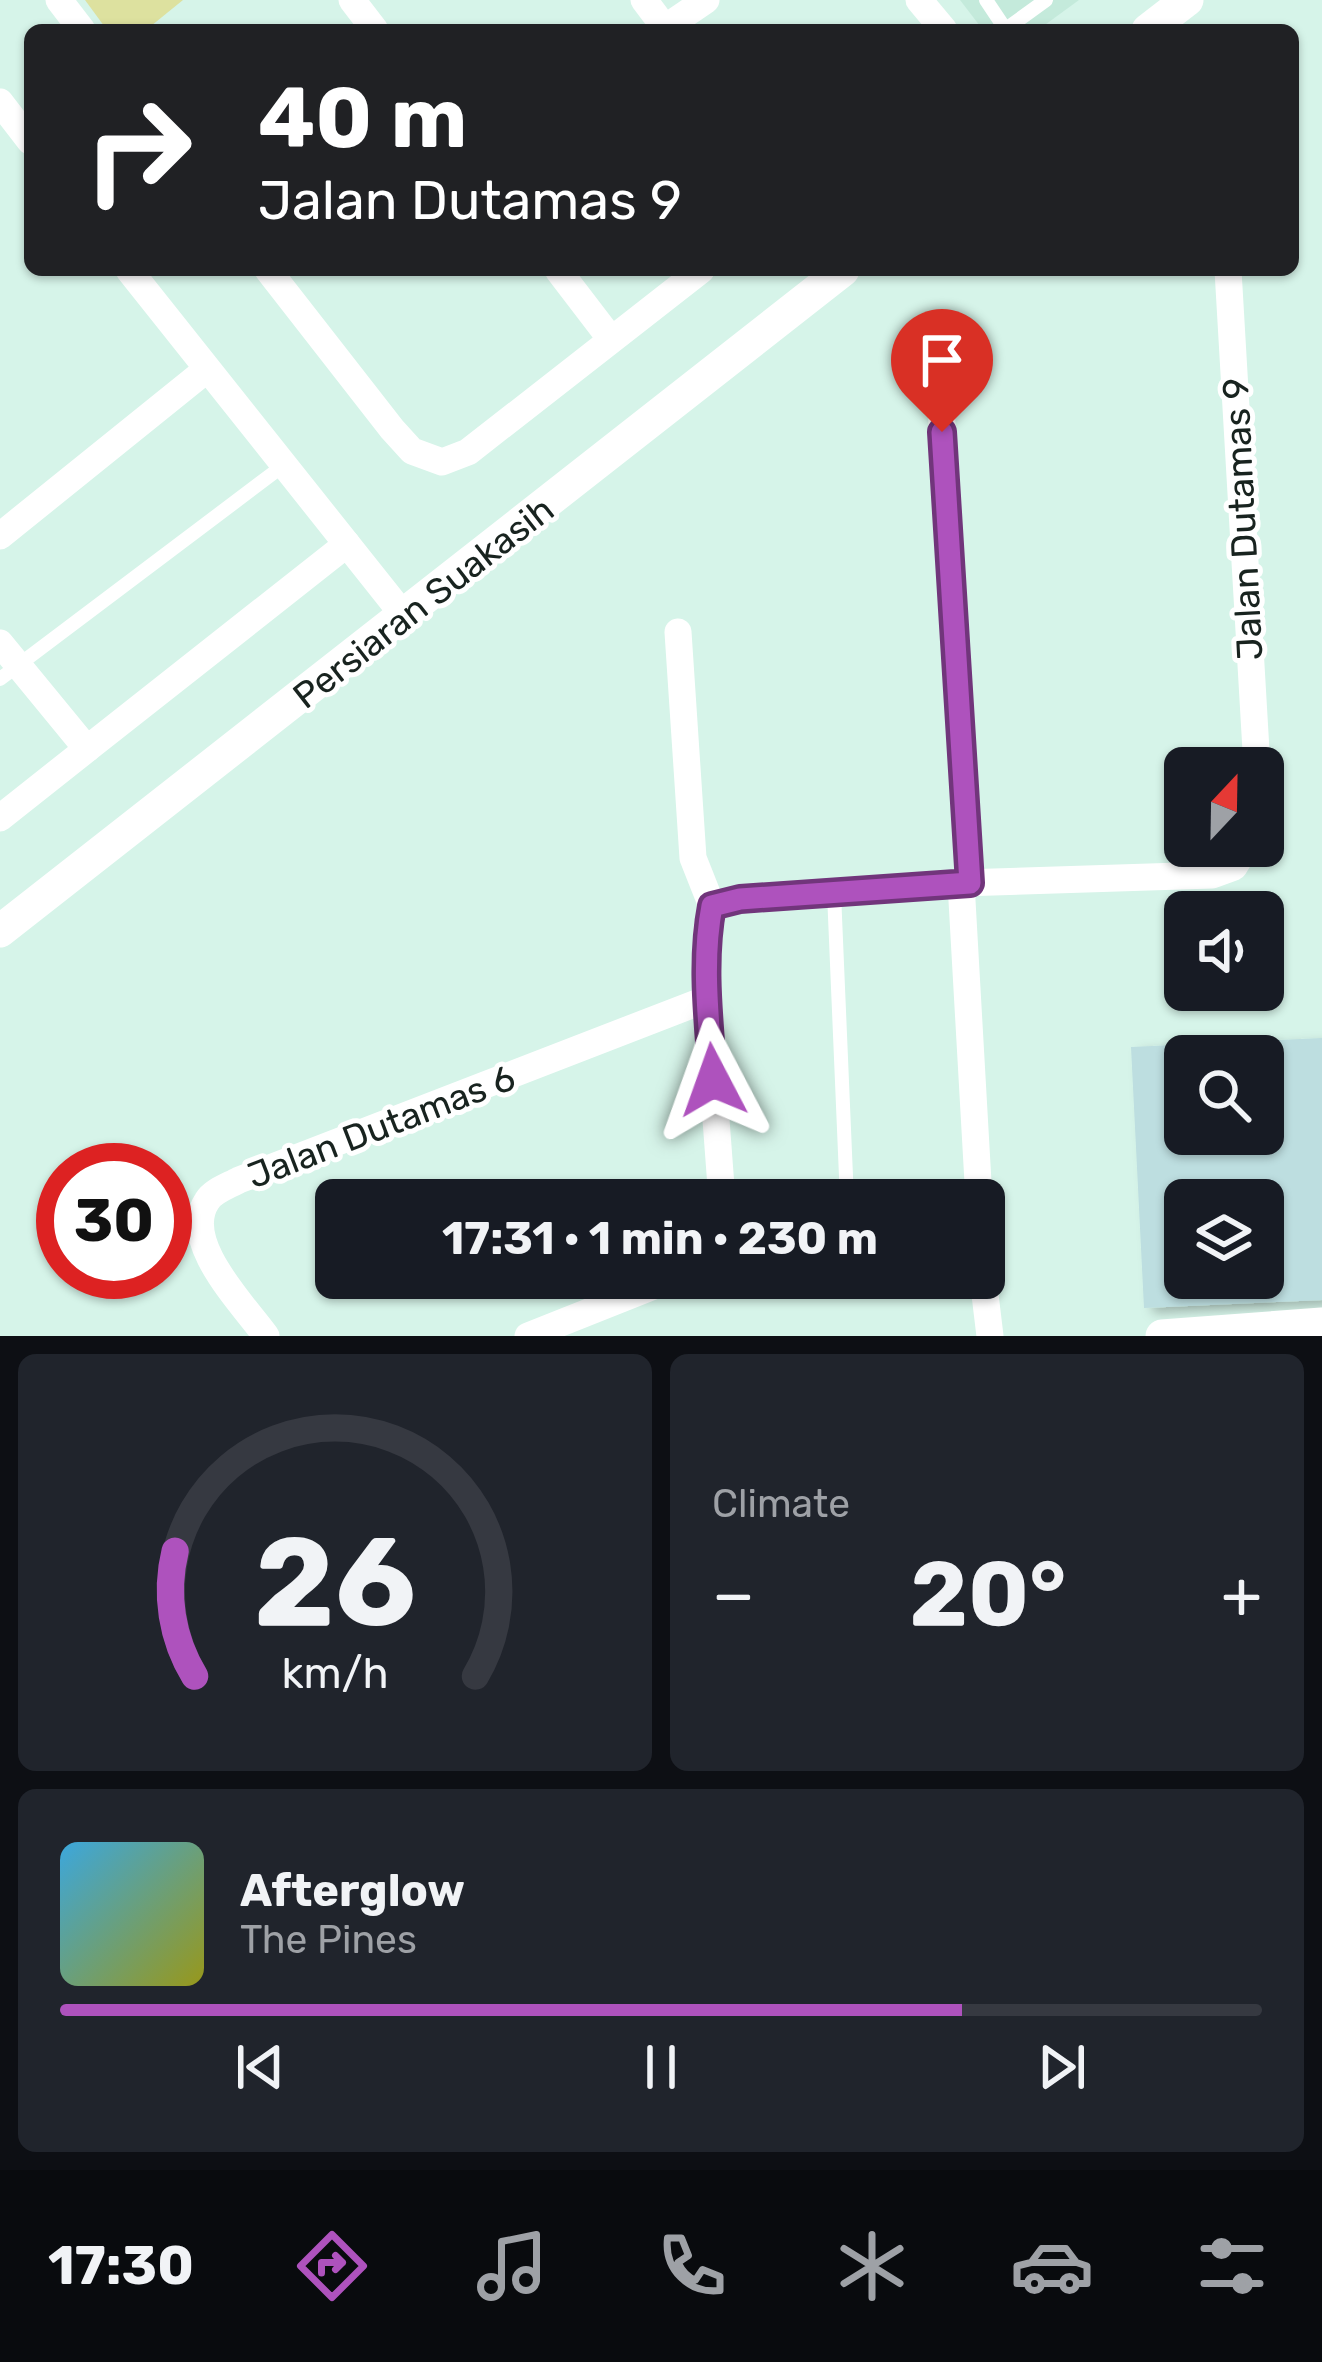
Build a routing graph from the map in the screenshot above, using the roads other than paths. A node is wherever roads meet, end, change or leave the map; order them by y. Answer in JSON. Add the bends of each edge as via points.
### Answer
{"nodes":[{"id":1,"x":59,"y":0,"type":"edge"},
{"id":2,"x":352,"y":0,"type":"edge"},
{"id":3,"x":706,"y":0,"type":"edge"},
{"id":4,"x":920,"y":0,"type":"edge"},
{"id":5,"x":1046,"y":0,"type":"edge"},
{"id":6,"x":1186,"y":0,"type":"edge"},
{"id":7,"x":77,"y":24,"type":"edge"},
{"id":8,"x":370,"y":24,"type":"edge"},
{"id":9,"x":670,"y":24,"type":"edge"},
{"id":10,"x":939,"y":24,"type":"edge"},
{"id":11,"x":1014,"y":24,"type":"edge"},
{"id":12,"x":1156,"y":24,"type":"edge"},
{"id":13,"x":0,"y":102,"type":"edge"},
{"id":14,"x":24,"y":133,"type":"edge"},
{"id":15,"x":134,"y":276,"type":"edge"},
{"id":16,"x":273,"y":276,"type":"edge"},
{"id":17,"x":563,"y":276,"type":"edge"},
{"id":18,"x":693,"y":276,"type":"edge"},
{"id":19,"x":835,"y":276,"type":"edge"},
{"id":20,"x":1228,"y":276,"type":"edge"},
{"id":21,"x":610,"y":338,"type":"junction"},
{"id":22,"x":937,"y":341,"type":"dead end"},
{"id":23,"x":206,"y":370,"type":"junction"},
{"id":24,"x":284,"y":465,"type":"junction"},
{"id":25,"x":0,"y":536,"type":"edge"},
{"id":26,"x":347,"y":544,"type":"junction"},
{"id":27,"x":405,"y":617,"type":"junction"},
{"id":28,"x":678,"y":632,"type":"dead end"},
{"id":29,"x":0,"y":643,"type":"edge"},
{"id":30,"x":9,"y":672,"type":"edge"},
{"id":31,"x":1256,"y":747,"type":"edge"},
{"id":32,"x":88,"y":749,"type":"junction"},
{"id":33,"x":0,"y":818,"type":"edge"},
{"id":34,"x":1234,"y":867,"type":"edge"},
{"id":35,"x":965,"y":883,"type":"junction"},
{"id":36,"x":834,"y":893,"type":"junction"},
{"id":37,"x":712,"y":906,"type":"junction"},
{"id":38,"x":0,"y":931,"type":"edge"},
{"id":39,"x":707,"y":999,"type":"junction"},
{"id":40,"x":720,"y":1179,"type":"edge"},
{"id":41,"x":846,"y":1179,"type":"edge"},
{"id":42,"x":978,"y":1179,"type":"edge"},
{"id":43,"x":622,"y":1299,"type":"edge"},
{"id":44,"x":986,"y":1299,"type":"edge"},
{"id":45,"x":1322,"y":1324,"type":"edge"},
{"id":46,"x":266,"y":1336,"type":"edge"},
{"id":47,"x":529,"y":1336,"type":"edge"},
{"id":48,"x":990,"y":1336,"type":"edge"},
{"id":49,"x":1162,"y":1336,"type":"edge"}],
"edges":[{"from":1,"to":7,"type":"street"},
{"from":2,"to":8,"type":"street"},
{"from":3,"to":9,"type":"street"},
{"from":4,"to":10,"type":"street"},
{"from":5,"to":11,"type":"lane"},
{"from":6,"to":12,"type":"street"},
{"from":13,"to":14,"type":"street"},
{"from":15,"to":23,"type":"street"},
{"from":16,"to":21,"type":"street","via":[[412,451],[442,462],[467,452]]},
{"from":17,"to":21,"type":"street"},
{"from":18,"to":21,"type":"street"},
{"from":19,"to":27,"type":"street","name":"Persiaran Suakasih"},
{"from":20,"to":31,"type":"street","name":"Jalan Dutamas 9"},
{"from":22,"to":35,"type":"street"},
{"from":23,"to":24,"type":"street"},
{"from":23,"to":25,"type":"street"},
{"from":24,"to":26,"type":"street"},
{"from":24,"to":30,"type":"lane"},
{"from":26,"to":27,"type":"street"},
{"from":26,"to":32,"type":"street"},
{"from":27,"to":38,"type":"street","name":"Persiaran Suakasih"},
{"from":28,"to":37,"type":"street","via":[[693,858]]},
{"from":29,"to":30,"type":"street"},
{"from":30,"to":32,"type":"street"},
{"from":32,"to":33,"type":"street"},
{"from":34,"to":35,"type":"street","via":[[1211,875]]},
{"from":35,"to":36,"type":"street"},
{"from":35,"to":42,"type":"street"},
{"from":36,"to":37,"type":"street"},
{"from":36,"to":41,"type":"lane"},
{"from":37,"to":39,"type":"street"},
{"from":39,"to":40,"type":"street"},
{"from":39,"to":46,"type":"street","name":"Jalan Dutamas 6","via":[[209,1197],[198,1219],[200,1244]]},
{"from":43,"to":47,"type":"street"},
{"from":44,"to":48,"type":"street"},
{"from":45,"to":49,"type":"street"}]}
